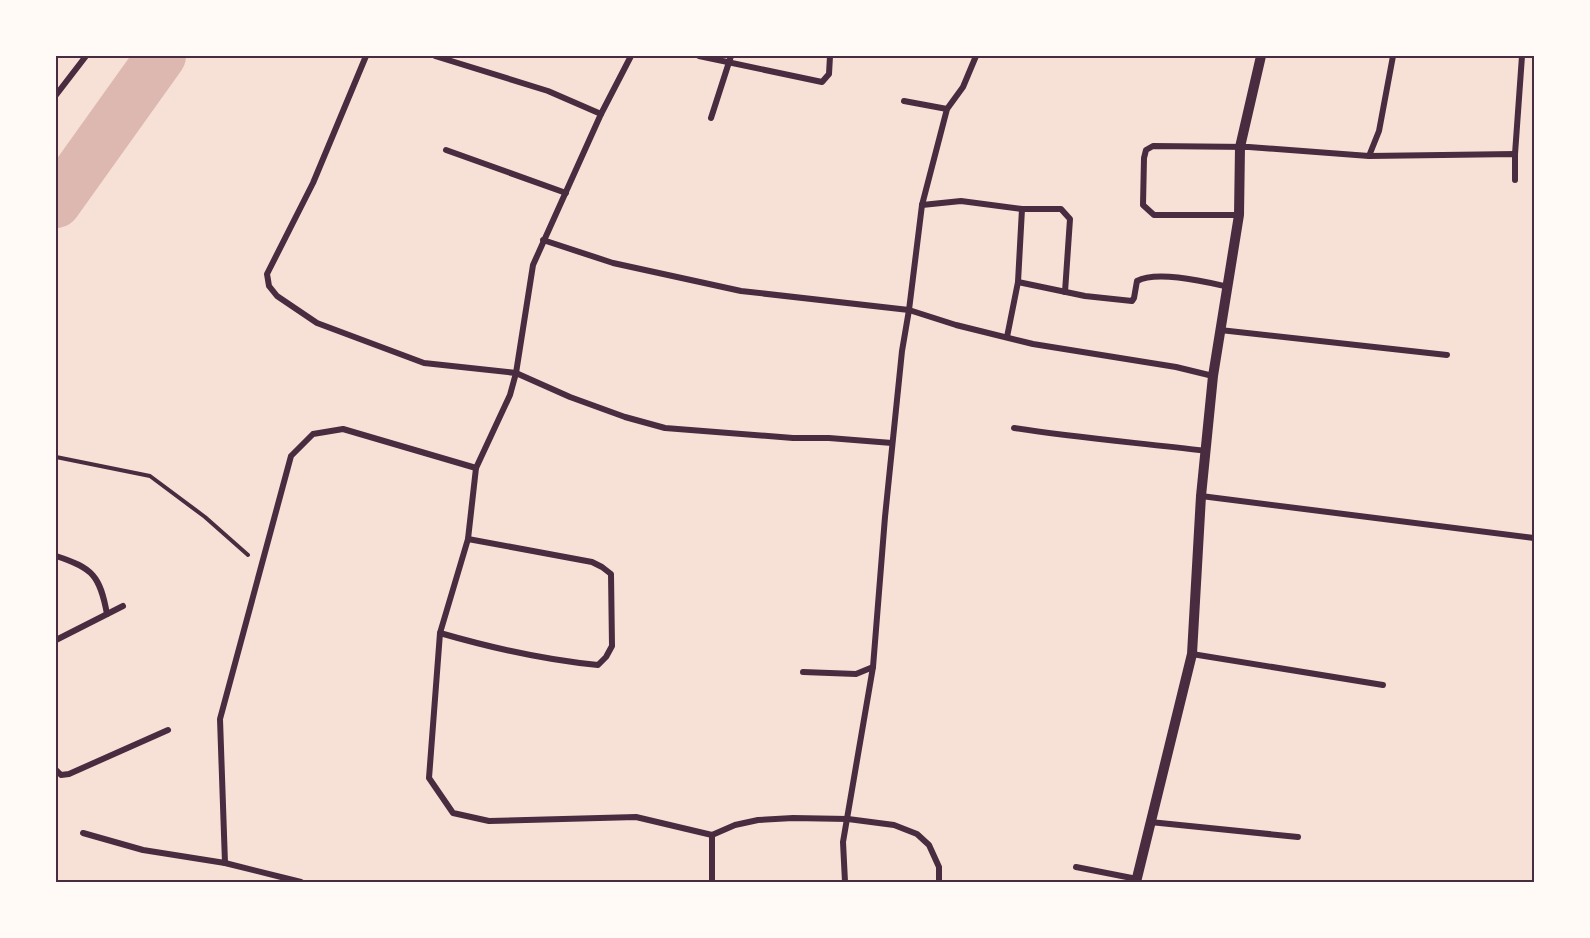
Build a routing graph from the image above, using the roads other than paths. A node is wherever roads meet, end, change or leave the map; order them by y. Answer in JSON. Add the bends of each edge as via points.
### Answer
{"nodes":[{"id":1,"x":86,"y":56,"type":"edge"},
{"id":2,"x":366,"y":56,"type":"edge"},
{"id":3,"x":435,"y":56,"type":"edge"},
{"id":4,"x":631,"y":56,"type":"edge"},
{"id":5,"x":699,"y":56,"type":"edge"},
{"id":6,"x":731,"y":56,"type":"edge"},
{"id":7,"x":830,"y":56,"type":"edge"},
{"id":8,"x":976,"y":56,"type":"edge"},
{"id":9,"x":1262,"y":56,"type":"edge"},
{"id":10,"x":1393,"y":56,"type":"edge"},
{"id":11,"x":1522,"y":56,"type":"edge"},
{"id":12,"x":728,"y":63,"type":"junction"},
{"id":13,"x":56,"y":95,"type":"edge"},
{"id":14,"x":904,"y":101,"type":"dead end"},
{"id":15,"x":947,"y":109,"type":"junction"},
{"id":16,"x":601,"y":114,"type":"junction"},
{"id":17,"x":711,"y":118,"type":"dead end"},
{"id":18,"x":1244,"y":147,"type":"junction"},
{"id":19,"x":446,"y":150,"type":"dead end"},
{"id":20,"x":1515,"y":154,"type":"junction"},
{"id":21,"x":1369,"y":156,"type":"junction"},
{"id":22,"x":1515,"y":180,"type":"dead end"},
{"id":23,"x":566,"y":193,"type":"junction"},
{"id":24,"x":922,"y":205,"type":"junction"},
{"id":25,"x":1022,"y":209,"type":"junction"},
{"id":26,"x":1239,"y":215,"type":"junction"},
{"id":27,"x":543,"y":240,"type":"junction"},
{"id":28,"x":1018,"y":282,"type":"junction"},
{"id":29,"x":1229,"y":286,"type":"junction"},
{"id":30,"x":1065,"y":292,"type":"junction"},
{"id":31,"x":909,"y":310,"type":"junction"},
{"id":32,"x":1220,"y":330,"type":"junction"},
{"id":33,"x":1007,"y":337,"type":"junction"},
{"id":34,"x":1448,"y":355,"type":"dead end"},
{"id":35,"x":516,"y":372,"type":"junction"},
{"id":36,"x":1213,"y":376,"type":"junction"},
{"id":37,"x":1014,"y":428,"type":"dead end"},
{"id":38,"x":892,"y":443,"type":"junction"},
{"id":39,"x":1206,"y":451,"type":"junction"},
{"id":40,"x":476,"y":468,"type":"junction"},
{"id":41,"x":1201,"y":496,"type":"junction"},
{"id":42,"x":1534,"y":538,"type":"edge"},
{"id":43,"x":468,"y":539,"type":"junction"},
{"id":44,"x":56,"y":556,"type":"edge"},
{"id":45,"x":123,"y":606,"type":"dead end"},
{"id":46,"x":107,"y":614,"type":"junction"},
{"id":47,"x":440,"y":633,"type":"junction"},
{"id":48,"x":56,"y":640,"type":"edge"},
{"id":49,"x":1192,"y":654,"type":"junction"},
{"id":50,"x":873,"y":667,"type":"junction"},
{"id":51,"x":803,"y":672,"type":"dead end"},
{"id":52,"x":1383,"y":685,"type":"dead end"},
{"id":53,"x":168,"y":730,"type":"dead end"},
{"id":54,"x":56,"y":770,"type":"edge"},
{"id":55,"x":848,"y":819,"type":"junction"},
{"id":56,"x":1150,"y":822,"type":"junction"},
{"id":57,"x":83,"y":833,"type":"dead end"},
{"id":58,"x":712,"y":835,"type":"junction"},
{"id":59,"x":1298,"y":837,"type":"dead end"},
{"id":60,"x":225,"y":863,"type":"junction"},
{"id":61,"x":1076,"y":867,"type":"dead end"},
{"id":62,"x":1137,"y":881,"type":"edge"},
{"id":63,"x":301,"y":882,"type":"edge"},
{"id":64,"x":712,"y":882,"type":"edge"},
{"id":65,"x":844,"y":882,"type":"edge"},
{"id":66,"x":939,"y":882,"type":"edge"}],
"edges":[{"from":1,"to":13,"type":"street"},
{"from":2,"to":35,"type":"street","via":[[313,183],[267,274],[269,286],[277,296],[317,323],[424,363]]},
{"from":3,"to":16,"type":"street","via":[[548,91]]},
{"from":4,"to":16,"type":"street"},
{"from":5,"to":12,"type":"street"},
{"from":6,"to":12,"type":"street"},
{"from":7,"to":12,"type":"street","via":[[829,74],[822,82]]},
{"from":8,"to":15,"type":"street","via":[[963,87]]},
{"from":9,"to":18,"type":"street"},
{"from":10,"to":21,"type":"street","via":[[1379,131]]},
{"from":11,"to":20,"type":"street"},
{"from":12,"to":17,"type":"street"},
{"from":14,"to":15,"type":"street"},
{"from":15,"to":24,"type":"street"},
{"from":16,"to":23,"type":"street"},
{"from":18,"to":21,"type":"street"},
{"from":18,"to":26,"type":"street"},
{"from":18,"to":26,"type":"street","via":[[1153,146],[1146,150],[1144,158],[1143,205],[1154,215]]},
{"from":19,"to":23,"type":"street"},
{"from":20,"to":21,"type":"street"},
{"from":20,"to":22,"type":"street"},
{"from":23,"to":27,"type":"street"},
{"from":24,"to":25,"type":"street","via":[[961,201]]},
{"from":24,"to":31,"type":"street"},
{"from":25,"to":28,"type":"street"},
{"from":25,"to":30,"type":"street","via":[[1061,209],[1070,219]]},
{"from":26,"to":29,"type":"street"},
{"from":27,"to":31,"type":"street","via":[[613,262],[741,291]]},
{"from":27,"to":35,"type":"street","via":[[533,265]]},
{"from":28,"to":30,"type":"street"},
{"from":28,"to":33,"type":"street"},
{"from":29,"to":30,"type":"street","via":[[1156,276],[1137,281],[1132,301]]},
{"from":29,"to":32,"type":"street"},
{"from":31,"to":33,"type":"street"},
{"from":31,"to":38,"type":"street"},
{"from":32,"to":34,"type":"street"},
{"from":32,"to":36,"type":"street"},
{"from":33,"to":36,"type":"street"},
{"from":35,"to":38,"type":"street","via":[[570,398],[665,428]]},
{"from":35,"to":40,"type":"street","via":[[510,395]]},
{"from":36,"to":39,"type":"street"},
{"from":37,"to":39,"type":"street"},
{"from":38,"to":50,"type":"street"},
{"from":39,"to":41,"type":"street"},
{"from":40,"to":43,"type":"street"},
{"from":40,"to":60,"type":"street","via":[[343,429],[313,434],[291,456],[219,719]]},
{"from":41,"to":42,"type":"street"},
{"from":41,"to":49,"type":"street"},
{"from":43,"to":47,"type":"street"},
{"from":43,"to":47,"type":"street","via":[[602,567],[611,574],[612,646],[598,665],[492,647]]},
{"from":44,"to":46,"type":"street","via":[[72,561],[96,577]]},
{"from":45,"to":46,"type":"street"},
{"from":46,"to":48,"type":"street"},
{"from":47,"to":58,"type":"street","via":[[429,778],[453,813],[489,821],[636,817]]},
{"from":49,"to":52,"type":"street"},
{"from":49,"to":56,"type":"street"},
{"from":50,"to":51,"type":"street","via":[[856,674]]},
{"from":50,"to":55,"type":"street"},
{"from":53,"to":54,"type":"street","via":[[69,774],[61,775]]},
{"from":55,"to":58,"type":"street","via":[[758,820]]},
{"from":55,"to":65,"type":"street","via":[[843,842]]},
{"from":55,"to":66,"type":"street","via":[[894,825],[917,834],[929,845],[939,867]]},
{"from":56,"to":59,"type":"street"},
{"from":56,"to":62,"type":"street"},
{"from":57,"to":60,"type":"street","via":[[143,850]]},
{"from":58,"to":64,"type":"street"},
{"from":60,"to":63,"type":"street"},
{"from":61,"to":62,"type":"street"}]}
